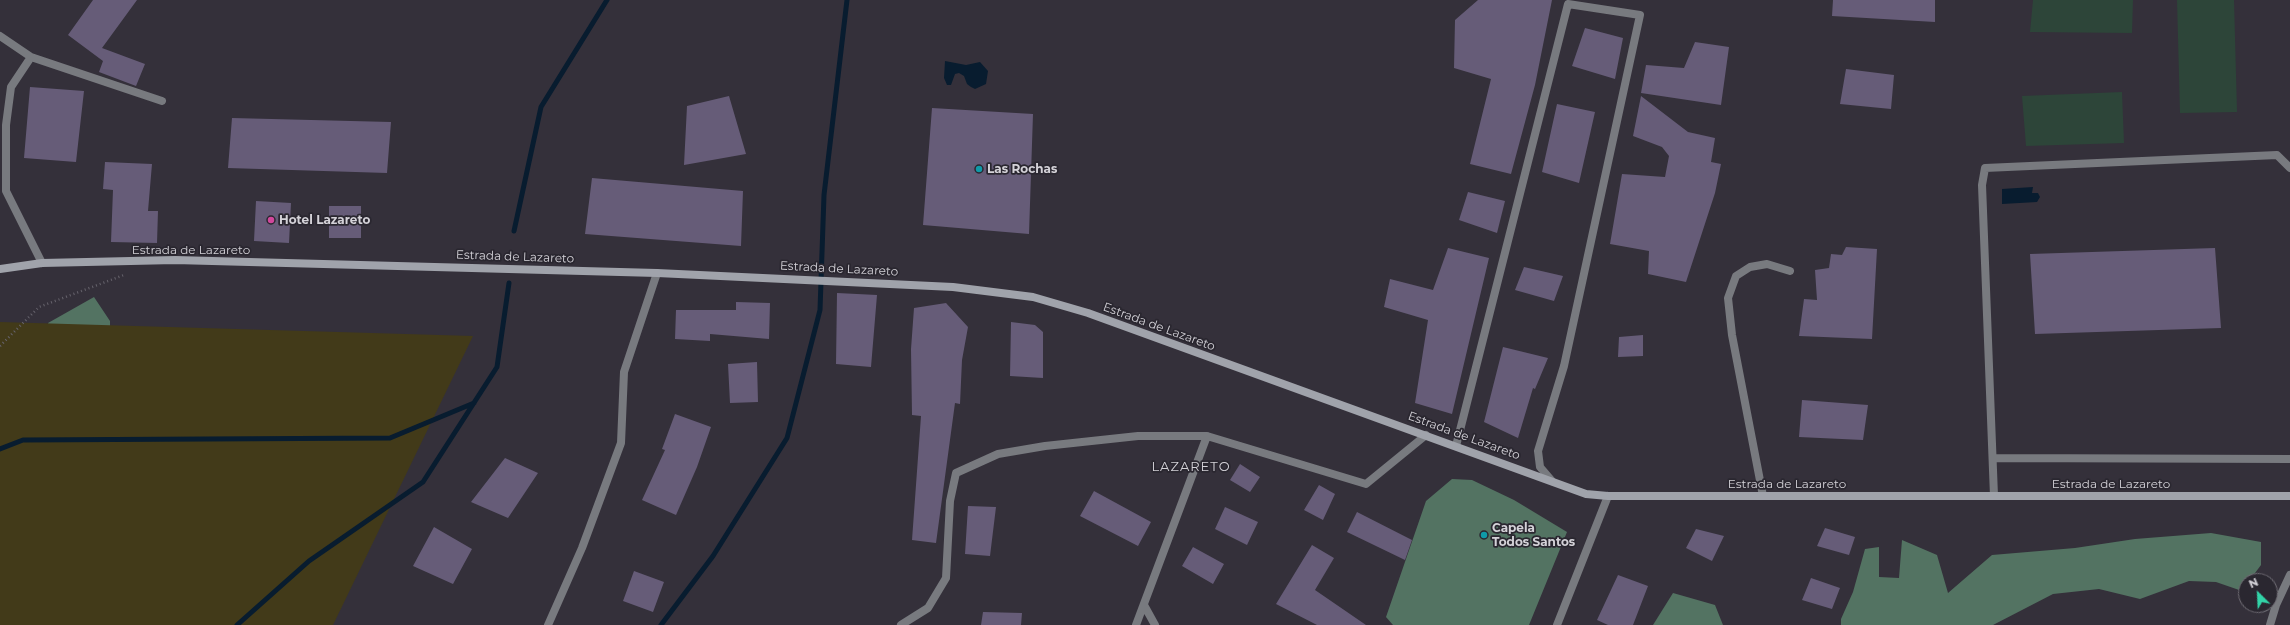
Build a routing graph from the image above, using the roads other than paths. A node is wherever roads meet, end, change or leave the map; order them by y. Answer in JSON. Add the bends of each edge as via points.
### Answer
{"nodes":[{"id":1,"x":0,"y":36,"type":"edge"},
{"id":2,"x":31,"y":57,"type":"junction"},
{"id":3,"x":162,"y":101,"type":"dead end"},
{"id":4,"x":2290,"y":168,"type":"edge"},
{"id":5,"x":42,"y":263,"type":"junction"},
{"id":6,"x":0,"y":269,"type":"edge"},
{"id":7,"x":1790,"y":271,"type":"dead end"},
{"id":8,"x":657,"y":273,"type":"junction"},
{"id":9,"x":1426,"y":435,"type":"junction"},
{"id":10,"x":1207,"y":436,"type":"junction"},
{"id":11,"x":1456,"y":446,"type":"junction"},
{"id":12,"x":1993,"y":458,"type":"junction"},
{"id":13,"x":2290,"y":460,"type":"edge"},
{"id":14,"x":1553,"y":482,"type":"junction"},
{"id":15,"x":1608,"y":496,"type":"junction"},
{"id":16,"x":1763,"y":496,"type":"junction"},
{"id":17,"x":1994,"y":496,"type":"junction"},
{"id":18,"x":2290,"y":496,"type":"edge"},
{"id":19,"x":2290,"y":575,"type":"edge"},
{"id":20,"x":1144,"y":605,"type":"junction"},
{"id":21,"x":548,"y":625,"type":"edge"},
{"id":22,"x":901,"y":625,"type":"edge"},
{"id":23,"x":1136,"y":625,"type":"edge"},
{"id":24,"x":1155,"y":625,"type":"edge"},
{"id":25,"x":1557,"y":625,"type":"edge"},
{"id":26,"x":2270,"y":625,"type":"edge"}],
"edges":[{"from":1,"to":2,"type":"street"},
{"from":2,"to":3,"type":"street"},
{"from":2,"to":5,"type":"street","via":[[11,87],[6,125],[6,191]]},
{"from":4,"to":12,"type":"street","via":[[2277,154],[1985,168],[1982,185]]},
{"from":5,"to":6,"type":"street","name":"Estrada de Lazareto"},
{"from":5,"to":8,"type":"street","name":"Estrada de Lazareto","via":[[175,260]]},
{"from":7,"to":16,"type":"street","via":[[1767,264],[1750,267],[1736,276],[1728,298],[1732,335]]},
{"from":8,"to":9,"type":"street","name":"Estrada de Lazareto","via":[[953,286],[1033,297],[1088,313],[1255,376]]},
{"from":8,"to":21,"type":"street","via":[[624,372],[621,443],[582,548]]},
{"from":9,"to":10,"type":"street","via":[[1366,484]]},
{"from":9,"to":11,"type":"street","name":"Estrada de Lazareto"},
{"from":10,"to":20,"type":"street"},
{"from":10,"to":22,"type":"street","via":[[1138,436],[1045,446],[998,454],[956,473],[950,501],[946,578],[928,608]]},
{"from":11,"to":14,"type":"street","name":"Estrada de Lazareto"},
{"from":11,"to":14,"type":"street","via":[[1568,4],[1640,15],[1564,366],[1538,451],[1540,467]]},
{"from":12,"to":13,"type":"street"},
{"from":12,"to":17,"type":"street"},
{"from":14,"to":15,"type":"street","name":"Estrada de Lazareto","via":[[1586,494]]},
{"from":15,"to":16,"type":"street","name":"Estrada de Lazareto"},
{"from":15,"to":25,"type":"street"},
{"from":16,"to":17,"type":"street","name":"Estrada de Lazareto"},
{"from":17,"to":18,"type":"street","name":"Estrada de Lazareto"},
{"from":19,"to":26,"type":"street"},
{"from":20,"to":23,"type":"street"},
{"from":20,"to":24,"type":"street"}]}
